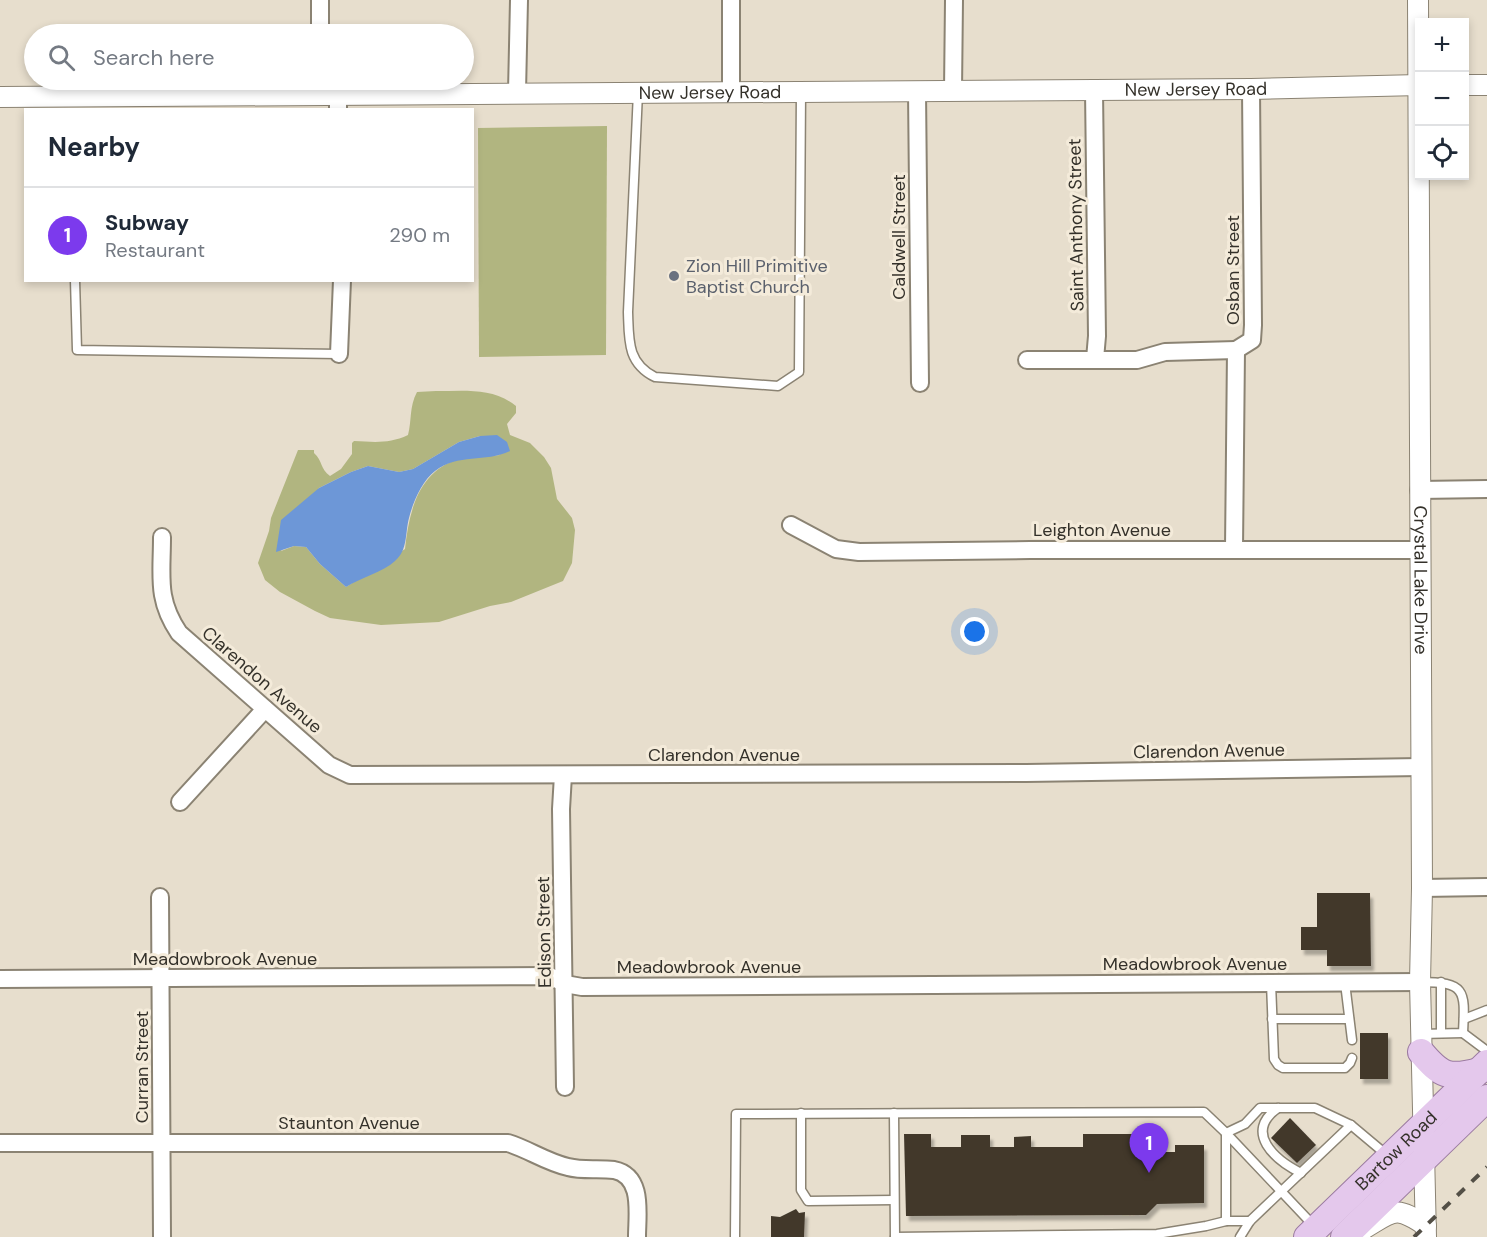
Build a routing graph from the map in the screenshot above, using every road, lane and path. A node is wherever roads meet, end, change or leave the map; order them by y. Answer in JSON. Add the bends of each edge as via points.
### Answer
{"nodes":[{"id":1,"x":320,"y":0,"type":"edge"},
{"id":2,"x":519,"y":0,"type":"edge"},
{"id":3,"x":731,"y":0,"type":"edge"},
{"id":4,"x":954,"y":0,"type":"edge"},
{"id":5,"x":1418,"y":0,"type":"edge"},
{"id":6,"x":320,"y":24,"type":"edge"},
{"id":7,"x":1419,"y":72,"type":"edge"},
{"id":8,"x":1415,"y":85,"type":"edge"},
{"id":9,"x":1469,"y":85,"type":"edge"},
{"id":10,"x":1487,"y":85,"type":"edge"},
{"id":11,"x":1251,"y":89,"type":"junction"},
{"id":12,"x":1094,"y":90,"type":"junction"},
{"id":13,"x":917,"y":91,"type":"junction"},
{"id":14,"x":953,"y":91,"type":"junction"},
{"id":15,"x":517,"y":92,"type":"junction"},
{"id":16,"x":639,"y":92,"type":"junction"},
{"id":17,"x":730,"y":92,"type":"junction"},
{"id":18,"x":801,"y":92,"type":"junction"},
{"id":19,"x":329,"y":94,"type":"edge"},
{"id":20,"x":0,"y":97,"type":"edge"},
{"id":21,"x":1419,"y":126,"type":"edge"},
{"id":22,"x":75,"y":282,"type":"edge"},
{"id":23,"x":342,"y":282,"type":"edge"},
{"id":24,"x":1236,"y":350,"type":"junction"},
{"id":25,"x":339,"y":354,"type":"joint"},
{"id":26,"x":1095,"y":359,"type":"junction"},
{"id":27,"x":1027,"y":360,"type":"dead end"},
{"id":28,"x":920,"y":383,"type":"dead end"},
{"id":29,"x":1487,"y":489,"type":"edge"},
{"id":30,"x":1419,"y":490,"type":"junction"},
{"id":31,"x":791,"y":525,"type":"dead end"},
{"id":32,"x":162,"y":537,"type":"dead end"},
{"id":33,"x":1234,"y":549,"type":"junction"},
{"id":34,"x":1420,"y":550,"type":"junction"},
{"id":35,"x":265,"y":709,"type":"junction"},
{"id":36,"x":1421,"y":767,"type":"junction"},
{"id":37,"x":563,"y":775,"type":"junction"},
{"id":38,"x":180,"y":802,"type":"dead end"},
{"id":39,"x":1487,"y":887,"type":"edge"},
{"id":40,"x":1422,"y":888,"type":"junction"},
{"id":41,"x":160,"y":897,"type":"dead end"},
{"id":42,"x":161,"y":978,"type":"junction"},
{"id":43,"x":0,"y":980,"type":"edge"},
{"id":44,"x":1420,"y":982,"type":"junction"},
{"id":45,"x":1441,"y":982,"type":"junction"},
{"id":46,"x":1271,"y":983,"type":"junction"},
{"id":47,"x":1345,"y":983,"type":"junction"},
{"id":48,"x":565,"y":984,"type":"junction"},
{"id":49,"x":1487,"y":1010,"type":"edge"},
{"id":50,"x":1272,"y":1019,"type":"junction"},
{"id":51,"x":1349,"y":1019,"type":"junction"},
{"id":52,"x":1464,"y":1020,"type":"junction"},
{"id":53,"x":1463,"y":1033,"type":"junction"},
{"id":54,"x":1352,"y":1040,"type":"dead end"},
{"id":55,"x":1428,"y":1040,"type":"junction"},
{"id":56,"x":1484,"y":1054,"type":"edge"},
{"id":57,"x":1352,"y":1058,"type":"dead end"},
{"id":58,"x":565,"y":1088,"type":"dead end"},
{"id":59,"x":1487,"y":1098,"type":"edge"},
{"id":60,"x":1278,"y":1108,"type":"junction"},
{"id":61,"x":801,"y":1113,"type":"junction"},
{"id":62,"x":894,"y":1113,"type":"junction"},
{"id":63,"x":1351,"y":1125,"type":"junction"},
{"id":64,"x":1423,"y":1126,"type":"junction"},
{"id":65,"x":1226,"y":1133,"type":"junction"},
{"id":66,"x":0,"y":1143,"type":"edge"},
{"id":67,"x":161,"y":1144,"type":"junction"},
{"id":68,"x":1405,"y":1164,"type":"junction"},
{"id":69,"x":1301,"y":1173,"type":"junction"},
{"id":70,"x":1281,"y":1193,"type":"junction"},
{"id":71,"x":894,"y":1200,"type":"junction"},
{"id":72,"x":1226,"y":1221,"type":"junction"},
{"id":73,"x":1250,"y":1221,"type":"junction"},
{"id":74,"x":1426,"y":1231,"type":"edge"},
{"id":75,"x":1312,"y":1233,"type":"edge"},
{"id":76,"x":162,"y":1237,"type":"edge"},
{"id":77,"x":637,"y":1237,"type":"edge"},
{"id":78,"x":735,"y":1237,"type":"edge"},
{"id":79,"x":895,"y":1237,"type":"edge"},
{"id":80,"x":1240,"y":1237,"type":"edge"},
{"id":81,"x":1344,"y":1237,"type":"edge"},
{"id":82,"x":1349,"y":1237,"type":"edge"}],
"edges":[{"from":1,"to":6,"type":"street"},
{"from":2,"to":15,"type":"street"},
{"from":3,"to":17,"type":"street"},
{"from":4,"to":14,"type":"street"},
{"from":5,"to":7,"type":"street","name":"Crystal Lake Drive"},
{"from":8,"to":11,"type":"street","name":"New Jersey Road"},
{"from":9,"to":10,"type":"street"},
{"from":11,"to":12,"type":"street","name":"New Jersey Road"},
{"from":11,"to":24,"type":"street","name":"Osban Street","via":[[1252,340]]},
{"from":12,"to":14,"type":"street","name":"New Jersey Road"},
{"from":12,"to":26,"type":"street","name":"Saint Anthony Street"},
{"from":13,"to":14,"type":"street","name":"New Jersey Road"},
{"from":13,"to":18,"type":"street","name":"New Jersey Road"},
{"from":13,"to":28,"type":"street","name":"Caldwell Street"},
{"from":15,"to":16,"type":"street","name":"New Jersey Road"},
{"from":15,"to":19,"type":"street","name":"New Jersey Road"},
{"from":16,"to":17,"type":"street","name":"New Jersey Road"},
{"from":16,"to":18,"type":"lane","via":[[628,312],[636,362],[655,377],[778,386],[800,372]]},
{"from":17,"to":18,"type":"street","name":"New Jersey Road"},
{"from":19,"to":20,"type":"street","name":"New Jersey Road","via":[[79,100]]},
{"from":21,"to":30,"type":"street","name":"Crystal Lake Drive"},
{"from":22,"to":25,"type":"lane","via":[[76,350]]},
{"from":23,"to":25,"type":"street"},
{"from":24,"to":26,"type":"street","via":[[1165,352],[1137,360]]},
{"from":24,"to":33,"type":"street","name":"Osban Street"},
{"from":26,"to":27,"type":"street"},
{"from":29,"to":30,"type":"street"},
{"from":30,"to":34,"type":"street","name":"Crystal Lake Drive"},
{"from":31,"to":33,"type":"street","name":"Leighton Avenue","via":[[836,549],[859,552]]},
{"from":32,"to":35,"type":"street","name":"Clarendon Avenue","via":[[161,595],[167,616],[179,633]]},
{"from":33,"to":34,"type":"street","name":"Leighton Avenue"},
{"from":34,"to":36,"type":"street","name":"Crystal Lake Drive"},
{"from":35,"to":37,"type":"street","name":"Clarendon Avenue","via":[[329,765],[350,775]]},
{"from":35,"to":38,"type":"street"},
{"from":36,"to":37,"type":"street","name":"Clarendon Avenue"},
{"from":36,"to":40,"type":"street","name":"Crystal Lake Drive"},
{"from":37,"to":48,"type":"street","name":"Edison Street"},
{"from":39,"to":40,"type":"street"},
{"from":40,"to":44,"type":"street","name":"Crystal Lake Drive"},
{"from":41,"to":42,"type":"street","name":"Curran Street"},
{"from":42,"to":43,"type":"street","name":"Meadowbrook Avenue"},
{"from":42,"to":48,"type":"street","name":"Meadowbrook Avenue","via":[[550,976]]},
{"from":42,"to":67,"type":"street","name":"Curran Street"},
{"from":44,"to":45,"type":"lane"},
{"from":44,"to":47,"type":"street","name":"Meadowbrook Avenue"},
{"from":44,"to":55,"type":"street","name":"Crystal Lake Drive"},
{"from":45,"to":52,"type":"lane","via":[[1456,987],[1463,995]]},
{"from":45,"to":55,"type":"lane"},
{"from":46,"to":47,"type":"street","name":"Meadowbrook Avenue"},
{"from":46,"to":48,"type":"street","name":"Meadowbrook Avenue","via":[[604,987]]},
{"from":46,"to":50,"type":"lane"},
{"from":47,"to":51,"type":"lane"},
{"from":48,"to":58,"type":"street","name":"Edison Street"},
{"from":49,"to":52,"type":"lane"},
{"from":50,"to":51,"type":"lane"},
{"from":50,"to":57,"type":"lane","via":[[1274,1059],[1283,1068],[1345,1068]]},
{"from":51,"to":54,"type":"lane"},
{"from":52,"to":53,"type":"lane"},
{"from":53,"to":55,"type":"lane"},
{"from":53,"to":56,"type":"lane"},
{"from":55,"to":56,"type":"main road","via":[[1441,1072],[1449,1075],[1460,1076]]},
{"from":55,"to":64,"type":"street","name":"Crystal Lake Drive"},
{"from":56,"to":64,"type":"main road","name":"Bartow Road"},
{"from":59,"to":68,"type":"main road","name":"Bartow Road"},
{"from":60,"to":63,"type":"lane","via":[[1316,1108]]},
{"from":60,"to":65,"type":"lane","via":[[1260,1108],[1245,1124]]},
{"from":60,"to":69,"type":"lane","via":[[1264,1121],[1264,1141],[1287,1166]]},
{"from":61,"to":62,"type":"lane"},
{"from":61,"to":71,"type":"lane","via":[[801,1190],[808,1201]]},
{"from":61,"to":78,"type":"lane","via":[[736,1114]]},
{"from":62,"to":65,"type":"lane","via":[[1204,1112]]},
{"from":62,"to":71,"type":"lane"},
{"from":63,"to":68,"type":"lane"},
{"from":63,"to":69,"type":"lane"},
{"from":64,"to":68,"type":"main road","name":"Bartow Road"},
{"from":65,"to":70,"type":"lane"},
{"from":65,"to":72,"type":"lane"},
{"from":66,"to":67,"type":"street","name":"Staunton Avenue"},
{"from":67,"to":76,"type":"street","name":"Curran Street"},
{"from":67,"to":77,"type":"street","name":"Staunton Avenue","via":[[508,1143],[565,1167],[614,1170],[625,1175],[637,1194]]},
{"from":68,"to":74,"type":"street"},
{"from":68,"to":75,"type":"main road","name":"Bartow Road"},
{"from":68,"to":81,"type":"main road","name":"Bartow Road"},
{"from":69,"to":70,"type":"lane"},
{"from":70,"to":73,"type":"lane"},
{"from":70,"to":75,"type":"lane"},
{"from":71,"to":79,"type":"lane"},
{"from":72,"to":73,"type":"lane"},
{"from":72,"to":79,"type":"lane","via":[[1157,1234]]},
{"from":73,"to":80,"type":"lane"},
{"from":74,"to":82,"type":"street","via":[[1413,1217],[1395,1212]]}]}
